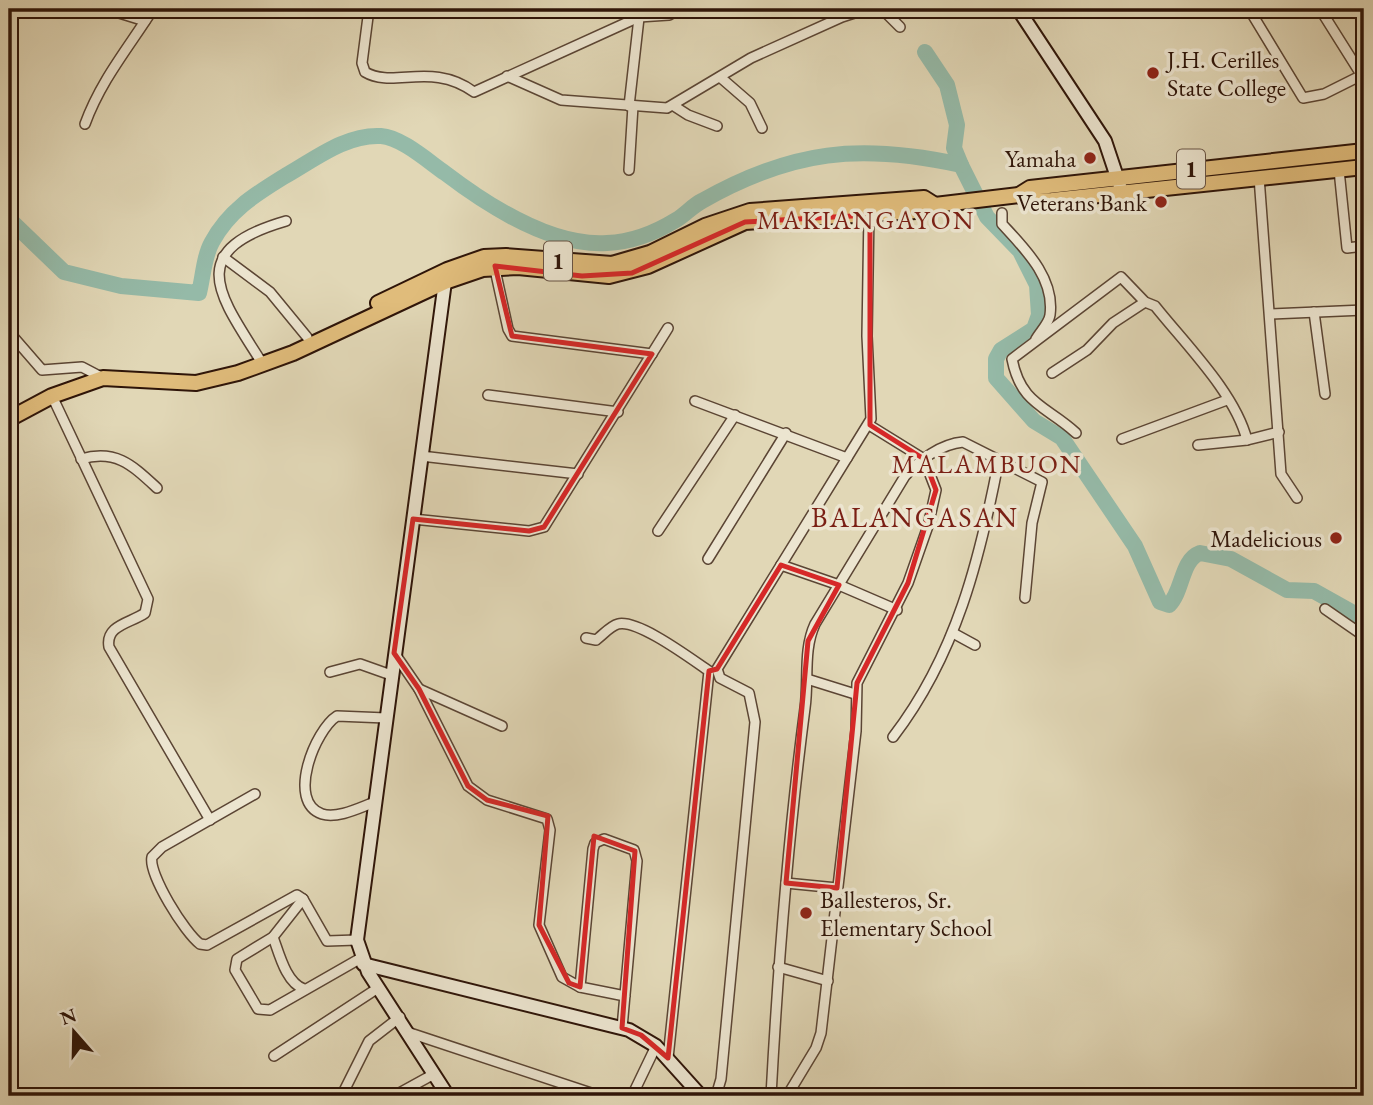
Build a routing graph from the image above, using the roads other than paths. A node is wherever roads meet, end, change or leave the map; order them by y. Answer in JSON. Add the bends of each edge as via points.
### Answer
{"nodes":[{"id":1,"x":106,"y":9,"type":"edge"},
{"id":2,"x":153,"y":9,"type":"edge"},
{"id":3,"x":369,"y":9,"type":"edge"},
{"id":4,"x":680,"y":9,"type":"edge"},
{"id":5,"x":867,"y":9,"type":"edge"},
{"id":6,"x":882,"y":9,"type":"edge"},
{"id":7,"x":904,"y":9,"type":"edge"},
{"id":8,"x":1018,"y":9,"type":"edge"},
{"id":9,"x":1249,"y":9,"type":"edge"},
{"id":10,"x":1320,"y":9,"type":"edge"},
{"id":11,"x":640,"y":13,"type":"edge"},
{"id":12,"x":892,"y":18,"type":"junction"},
{"id":13,"x":145,"y":21,"type":"junction"},
{"id":14,"x":900,"y":27,"type":"dead end"},
{"id":15,"x":507,"y":76,"type":"junction"},
{"id":16,"x":720,"y":77,"type":"junction"},
{"id":17,"x":1363,"y":77,"type":"edge"},
{"id":18,"x":631,"y":106,"type":"junction"},
{"id":19,"x":674,"y":106,"type":"junction"},
{"id":20,"x":85,"y":124,"type":"dead end"},
{"id":21,"x":717,"y":126,"type":"dead end"},
{"id":22,"x":762,"y":128,"type":"dead end"},
{"id":23,"x":1364,"y":151,"type":"edge"},
{"id":24,"x":1364,"y":167,"type":"edge"},
{"id":25,"x":629,"y":170,"type":"dead end"},
{"id":26,"x":1339,"y":170,"type":"junction"},
{"id":27,"x":1119,"y":177,"type":"junction"},
{"id":28,"x":1259,"y":177,"type":"junction"},
{"id":29,"x":1121,"y":194,"type":"junction"},
{"id":30,"x":1019,"y":195,"type":"junction"},
{"id":31,"x":869,"y":209,"type":"junction"},
{"id":32,"x":1002,"y":213,"type":"dead end"},
{"id":33,"x":286,"y":221,"type":"dead end"},
{"id":34,"x":1364,"y":246,"type":"edge"},
{"id":35,"x":223,"y":257,"type":"junction"},
{"id":36,"x":494,"y":261,"type":"junction"},
{"id":37,"x":446,"y":276,"type":"junction"},
{"id":38,"x":1145,"y":302,"type":"junction"},
{"id":39,"x":1364,"y":310,"type":"edge"},
{"id":40,"x":1314,"y":312,"type":"junction"},
{"id":41,"x":1271,"y":314,"type":"junction"},
{"id":42,"x":668,"y":328,"type":"dead end"},
{"id":43,"x":9,"y":332,"type":"edge"},
{"id":44,"x":307,"y":337,"type":"junction"},
{"id":45,"x":1033,"y":344,"type":"junction"},
{"id":46,"x":652,"y":354,"type":"junction"},
{"id":47,"x":280,"y":356,"type":"junction"},
{"id":48,"x":262,"y":363,"type":"junction"},
{"id":49,"x":1052,"y":373,"type":"dead end"},
{"id":50,"x":103,"y":377,"type":"junction"},
{"id":51,"x":1325,"y":394,"type":"dead end"},
{"id":52,"x":488,"y":395,"type":"dead end"},
{"id":53,"x":52,"y":396,"type":"junction"},
{"id":54,"x":1227,"y":400,"type":"junction"},
{"id":55,"x":695,"y":401,"type":"dead end"},
{"id":56,"x":618,"y":412,"type":"junction"},
{"id":57,"x":734,"y":415,"type":"junction"},
{"id":58,"x":9,"y":419,"type":"edge"},
{"id":59,"x":869,"y":425,"type":"junction"},
{"id":60,"x":1279,"y":432,"type":"junction"},
{"id":61,"x":786,"y":433,"type":"junction"},
{"id":62,"x":1076,"y":433,"type":"dead end"},
{"id":63,"x":1122,"y":439,"type":"dead end"},
{"id":64,"x":1247,"y":440,"type":"junction"},
{"id":65,"x":1198,"y":445,"type":"dead end"},
{"id":66,"x":421,"y":456,"type":"junction"},
{"id":67,"x":847,"y":458,"type":"junction"},
{"id":68,"x":81,"y":459,"type":"junction"},
{"id":69,"x":924,"y":459,"type":"junction"},
{"id":70,"x":999,"y":459,"type":"junction"},
{"id":71,"x":578,"y":474,"type":"junction"},
{"id":72,"x":157,"y":488,"type":"dead end"},
{"id":73,"x":1297,"y":498,"type":"dead end"},
{"id":74,"x":413,"y":519,"type":"junction"},
{"id":75,"x":658,"y":531,"type":"dead end"},
{"id":76,"x":708,"y":559,"type":"dead end"},
{"id":77,"x":781,"y":565,"type":"junction"},
{"id":78,"x":839,"y":585,"type":"junction"},
{"id":79,"x":1025,"y":598,"type":"dead end"},
{"id":80,"x":1325,"y":609,"type":"dead end"},
{"id":81,"x":897,"y":610,"type":"junction"},
{"id":82,"x":953,"y":633,"type":"junction"},
{"id":83,"x":1364,"y":636,"type":"edge"},
{"id":84,"x":586,"y":638,"type":"dead end"},
{"id":85,"x":975,"y":645,"type":"dead end"},
{"id":86,"x":394,"y":653,"type":"junction"},
{"id":87,"x":713,"y":670,"type":"junction"},
{"id":88,"x":330,"y":672,"type":"dead end"},
{"id":89,"x":391,"y":675,"type":"junction"},
{"id":90,"x":807,"y":679,"type":"junction"},
{"id":91,"x":419,"y":689,"type":"junction"},
{"id":92,"x":855,"y":694,"type":"junction"},
{"id":93,"x":387,"y":718,"type":"junction"},
{"id":94,"x":502,"y":726,"type":"dead end"},
{"id":95,"x":893,"y":737,"type":"dead end"},
{"id":96,"x":255,"y":794,"type":"dead end"},
{"id":97,"x":375,"y":802,"type":"junction"},
{"id":98,"x":210,"y":820,"type":"junction"},
{"id":99,"x":786,"y":883,"type":"junction"},
{"id":100,"x":837,"y":888,"type":"junction"},
{"id":101,"x":303,"y":899,"type":"junction"},
{"id":102,"x":273,"y":937,"type":"junction"},
{"id":103,"x":357,"y":940,"type":"junction"},
{"id":104,"x":362,"y":961,"type":"junction"},
{"id":105,"x":778,"y":967,"type":"junction"},
{"id":106,"x":828,"y":981,"type":"junction"},
{"id":107,"x":580,"y":987,"type":"junction"},
{"id":108,"x":377,"y":988,"type":"junction"},
{"id":109,"x":304,"y":989,"type":"junction"},
{"id":110,"x":625,"y":996,"type":"junction"},
{"id":111,"x":400,"y":1017,"type":"junction"},
{"id":112,"x":622,"y":1028,"type":"junction"},
{"id":113,"x":410,"y":1033,"type":"junction"},
{"id":114,"x":656,"y":1046,"type":"junction"},
{"id":115,"x":274,"y":1056,"type":"dead end"},
{"id":116,"x":668,"y":1058,"type":"junction"},
{"id":117,"x":434,"y":1074,"type":"junction"},
{"id":118,"x":450,"y":1095,"type":"edge"},
{"id":119,"x":342,"y":1096,"type":"edge"},
{"id":120,"x":394,"y":1096,"type":"edge"},
{"id":121,"x":600,"y":1096,"type":"edge"},
{"id":122,"x":632,"y":1096,"type":"edge"},
{"id":123,"x":701,"y":1096,"type":"edge"},
{"id":124,"x":716,"y":1096,"type":"edge"},
{"id":125,"x":771,"y":1096,"type":"edge"},
{"id":126,"x":787,"y":1096,"type":"edge"}],
"edges":[{"from":1,"to":13,"type":"street"},
{"from":2,"to":13,"type":"street"},
{"from":3,"to":15,"type":"street","via":[[362,63],[369,75],[440,76],[474,92]]},
{"from":4,"to":11,"type":"street","via":[[668,15]]},
{"from":5,"to":16,"type":"street","via":[[751,58]]},
{"from":6,"to":12,"type":"street"},
{"from":7,"to":12,"type":"street"},
{"from":8,"to":27,"type":"main road","via":[[1105,141]]},
{"from":9,"to":17,"type":"street","via":[[1303,98]]},
{"from":10,"to":17,"type":"street"},
{"from":11,"to":15,"type":"street"},
{"from":11,"to":18,"type":"street"},
{"from":12,"to":14,"type":"street"},
{"from":13,"to":20,"type":"street","via":[[121,53]]},
{"from":15,"to":18,"type":"street","via":[[561,100]]},
{"from":16,"to":19,"type":"street"},
{"from":16,"to":22,"type":"street","via":[[750,103]]},
{"from":18,"to":19,"type":"street"},
{"from":18,"to":25,"type":"street"},
{"from":19,"to":21,"type":"street"},
{"from":23,"to":27,"type":"main road","number":"1"},
{"from":24,"to":26,"type":"main road","number":"1"},
{"from":26,"to":28,"type":"main road","number":"1"},
{"from":26,"to":34,"type":"street","via":[[1347,248]]},
{"from":27,"to":29,"type":"main road"},
{"from":27,"to":30,"type":"main road","number":"1","via":[[1030,188]]},
{"from":28,"to":29,"type":"main road","number":"1"},
{"from":28,"to":41,"type":"street"},
{"from":29,"to":30,"type":"main road","number":"1","via":[[1030,201]]},
{"from":30,"to":31,"type":"main road","number":"1","via":[[935,205],[924,198]]},
{"from":31,"to":36,"type":"main road","number":"1","via":[[779,213],[745,222],[632,273],[582,276]]},
{"from":31,"to":59,"type":"street"},
{"from":32,"to":45,"type":"street","via":[[1003,225],[1042,273],[1048,294],[1050,317]]},
{"from":33,"to":35,"type":"street","via":[[246,236]]},
{"from":35,"to":44,"type":"street","via":[[270,292]]},
{"from":35,"to":48,"type":"street","via":[[219,286]]},
{"from":36,"to":37,"type":"main road","number":"1"},
{"from":36,"to":46,"type":"street","via":[[512,336]]},
{"from":37,"to":44,"type":"main road","number":"1"},
{"from":37,"to":47,"type":"main road","number":"1"},
{"from":37,"to":66,"type":"main road"},
{"from":38,"to":45,"type":"street","via":[[1120,278]]},
{"from":38,"to":49,"type":"street"},
{"from":38,"to":54,"type":"street","via":[[1155,306]]},
{"from":39,"to":40,"type":"street"},
{"from":40,"to":41,"type":"street"},
{"from":40,"to":51,"type":"street"},
{"from":41,"to":60,"type":"street","via":[[1271,371]]},
{"from":42,"to":46,"type":"street"},
{"from":43,"to":50,"type":"street","via":[[43,370],[82,368]]},
{"from":44,"to":47,"type":"main road","number":"1"},
{"from":45,"to":62,"type":"street","via":[[1012,359],[1016,379],[1042,411]]},
{"from":46,"to":56,"type":"street"},
{"from":47,"to":48,"type":"main road","number":"1"},
{"from":48,"to":50,"type":"main road","number":"1","via":[[196,383]]},
{"from":50,"to":53,"type":"main road","number":"1"},
{"from":52,"to":56,"type":"street"},
{"from":53,"to":58,"type":"main road","number":"1"},
{"from":53,"to":68,"type":"street"},
{"from":54,"to":63,"type":"street"},
{"from":54,"to":64,"type":"street","via":[[1239,413]]},
{"from":55,"to":57,"type":"street"},
{"from":56,"to":71,"type":"street"},
{"from":57,"to":61,"type":"street"},
{"from":57,"to":75,"type":"street"},
{"from":59,"to":67,"type":"street"},
{"from":59,"to":69,"type":"street"},
{"from":60,"to":64,"type":"street"},
{"from":60,"to":73,"type":"street","via":[[1281,474]]},
{"from":61,"to":67,"type":"street"},
{"from":61,"to":76,"type":"street"},
{"from":64,"to":65,"type":"street"},
{"from":66,"to":71,"type":"street"},
{"from":66,"to":74,"type":"main road"},
{"from":67,"to":77,"type":"street"},
{"from":68,"to":72,"type":"street","via":[[100,454],[116,458]]},
{"from":68,"to":98,"type":"street","via":[[149,604],[140,616],[113,629],[109,647]]},
{"from":69,"to":70,"type":"street","via":[[963,442]]},
{"from":69,"to":78,"type":"street","via":[[902,480]]},
{"from":69,"to":81,"type":"street","via":[[934,480],[934,501]]},
{"from":70,"to":79,"type":"street","via":[[1042,482],[1032,523]]},
{"from":70,"to":82,"type":"street","via":[[968,595]]},
{"from":71,"to":74,"type":"street","via":[[552,518],[538,529]]},
{"from":74,"to":86,"type":"main road"},
{"from":77,"to":78,"type":"street"},
{"from":77,"to":87,"type":"street"},
{"from":78,"to":81,"type":"street"},
{"from":78,"to":90,"type":"street","via":[[810,634]]},
{"from":80,"to":83,"type":"street"},
{"from":81,"to":92,"type":"street","via":[[861,674]]},
{"from":82,"to":85,"type":"street"},
{"from":82,"to":95,"type":"street","via":[[919,701]]},
{"from":84,"to":87,"type":"street","via":[[596,640],[616,624],[626,624]]},
{"from":86,"to":89,"type":"main road"},
{"from":86,"to":91,"type":"street"},
{"from":87,"to":116,"type":"street"},
{"from":87,"to":124,"type":"street","via":[[750,693],[755,722]]},
{"from":88,"to":89,"type":"street","via":[[360,664]]},
{"from":89,"to":93,"type":"main road"},
{"from":90,"to":92,"type":"street"},
{"from":90,"to":99,"type":"street"},
{"from":91,"to":94,"type":"street"},
{"from":91,"to":107,"type":"street","via":[[468,786],[487,800],[547,819],[550,830],[539,925],[562,977]]},
{"from":92,"to":100,"type":"street","via":[[856,731]]},
{"from":93,"to":97,"type":"main road"},
{"from":93,"to":97,"type":"street","via":[[337,716],[316,740],[307,765],[306,793],[322,814]]},
{"from":96,"to":98,"type":"street"},
{"from":97,"to":103,"type":"main road"},
{"from":98,"to":101,"type":"street","via":[[162,847],[151,863],[153,874],[197,943],[213,942],[292,896]]},
{"from":99,"to":100,"type":"street"},
{"from":99,"to":105,"type":"street"},
{"from":100,"to":106,"type":"street"},
{"from":101,"to":102,"type":"street"},
{"from":101,"to":103,"type":"street","via":[[327,941]]},
{"from":102,"to":109,"type":"street","via":[[295,985]]},
{"from":102,"to":109,"type":"street","via":[[235,963],[254,1005],[270,1010]]},
{"from":103,"to":104,"type":"main road"},
{"from":104,"to":108,"type":"main road"},
{"from":104,"to":109,"type":"street"},
{"from":104,"to":112,"type":"main road"},
{"from":105,"to":106,"type":"street"},
{"from":105,"to":125,"type":"street"},
{"from":106,"to":126,"type":"street","via":[[818,1041]]},
{"from":107,"to":110,"type":"street"},
{"from":107,"to":110,"type":"street","via":[[593,849],[604,839],[634,850],[637,861]]},
{"from":108,"to":111,"type":"main road"},
{"from":108,"to":115,"type":"street"},
{"from":110,"to":112,"type":"street"},
{"from":111,"to":113,"type":"main road"},
{"from":111,"to":119,"type":"street","via":[[369,1041]]},
{"from":112,"to":114,"type":"main road"},
{"from":113,"to":117,"type":"main road"},
{"from":113,"to":121,"type":"street"},
{"from":114,"to":116,"type":"main road"},
{"from":114,"to":122,"type":"street"},
{"from":116,"to":123,"type":"main road"},
{"from":117,"to":118,"type":"main road"},
{"from":117,"to":120,"type":"street"}]}
